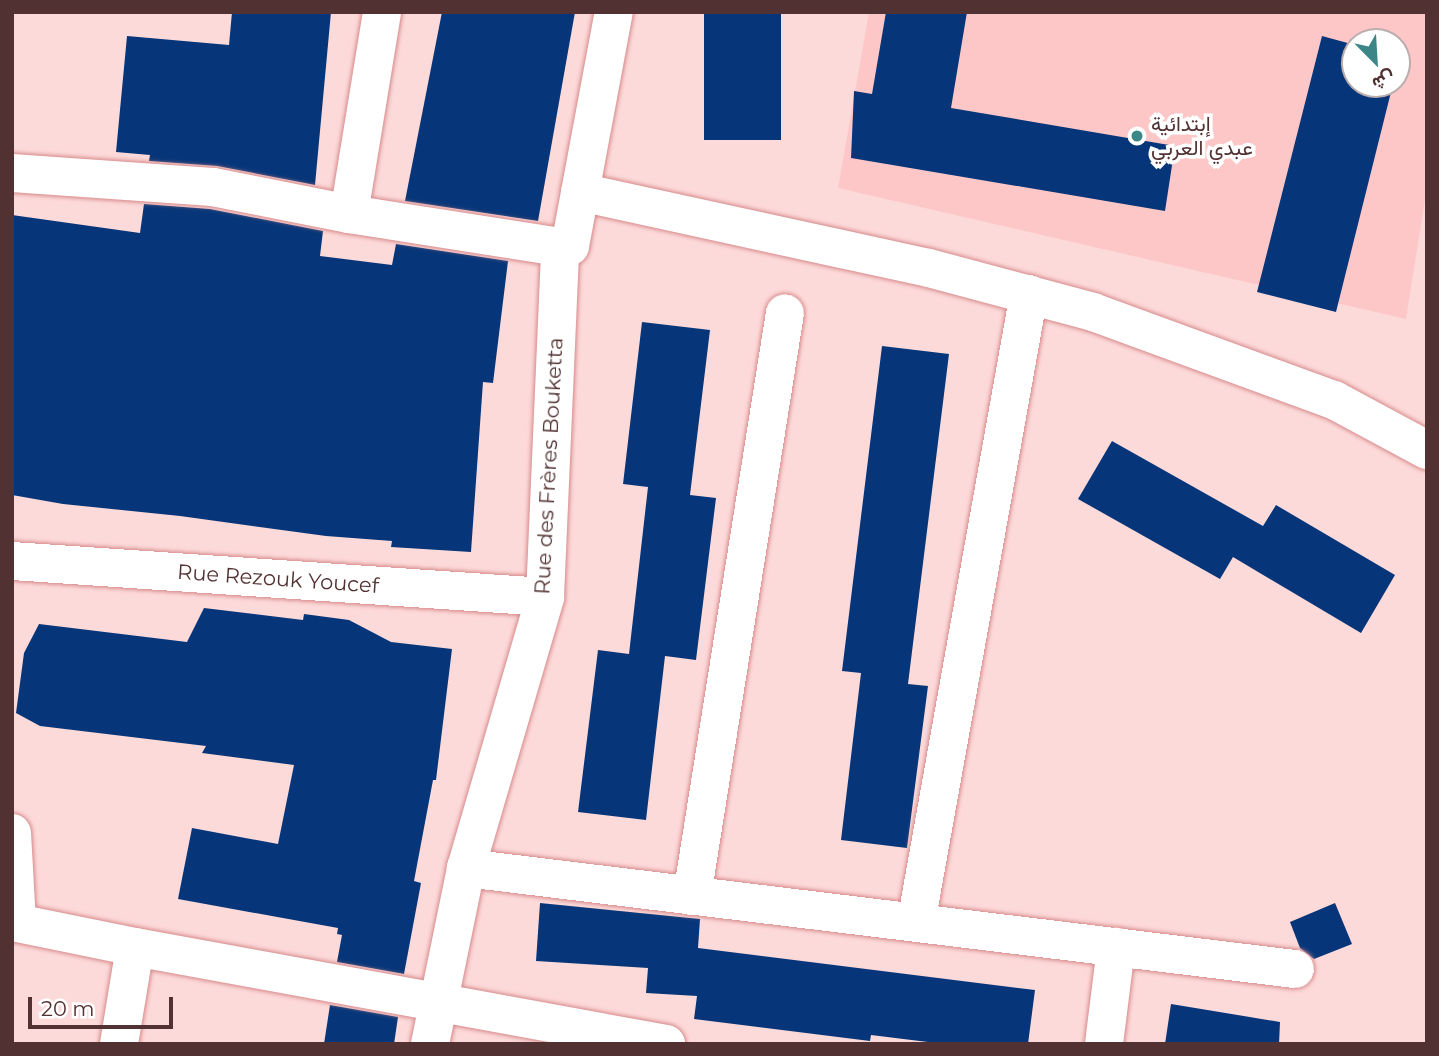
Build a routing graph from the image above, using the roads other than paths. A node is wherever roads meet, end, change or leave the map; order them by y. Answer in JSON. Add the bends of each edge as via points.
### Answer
{"nodes":[{"id":1,"x":382,"y":12,"type":"edge"},
{"id":2,"x":614,"y":12,"type":"edge"},
{"id":3,"x":12,"y":173,"type":"edge"},
{"id":4,"x":580,"y":192,"type":"junction"},
{"id":5,"x":349,"y":214,"type":"junction"},
{"id":6,"x":560,"y":247,"type":"junction"},
{"id":7,"x":1029,"y":294,"type":"junction"},
{"id":8,"x":785,"y":313,"type":"dead end"},
{"id":9,"x":1427,"y":450,"type":"edge"},
{"id":10,"x":12,"y":561,"type":"edge"},
{"id":11,"x":545,"y":597,"type":"junction"},
{"id":12,"x":12,"y":832,"type":"edge"},
{"id":13,"x":466,"y":868,"type":"junction"},
{"id":14,"x":692,"y":896,"type":"junction"},
{"id":15,"x":15,"y":923,"type":"edge"},
{"id":16,"x":916,"y":923,"type":"junction"},
{"id":17,"x":135,"y":947,"type":"junction"},
{"id":18,"x":1116,"y":947,"type":"junction"},
{"id":19,"x":1295,"y":969,"type":"dead end"},
{"id":20,"x":438,"y":1003,"type":"junction"},
{"id":21,"x":119,"y":1044,"type":"edge"},
{"id":22,"x":430,"y":1044,"type":"edge"},
{"id":23,"x":666,"y":1044,"type":"edge"},
{"id":24,"x":1104,"y":1044,"type":"edge"}],
"edges":[{"from":1,"to":5,"type":"street"},
{"from":2,"to":4,"type":"street","name":"Rue des Frères Bouketta"},
{"from":3,"to":5,"type":"street","via":[[213,187]]},
{"from":4,"to":6,"type":"street","name":"Rue des Frères Bouketta","via":[[570,246]]},
{"from":4,"to":7,"type":"street"},
{"from":5,"to":6,"type":"street"},
{"from":6,"to":11,"type":"street","name":"Rue des Frères Bouketta"},
{"from":7,"to":9,"type":"street","via":[[1129,324],[1334,400]]},
{"from":7,"to":16,"type":"street"},
{"from":8,"to":14,"type":"street"},
{"from":10,"to":11,"type":"street","name":"Rue Rezouk Youcef"},
{"from":11,"to":13,"type":"street","name":"Rue des Frères Bouketta"},
{"from":12,"to":15,"type":"street"},
{"from":13,"to":14,"type":"street"},
{"from":13,"to":20,"type":"street","name":"Rue des Frères Bouketta"},
{"from":14,"to":16,"type":"street"},
{"from":15,"to":17,"type":"street"},
{"from":16,"to":18,"type":"street"},
{"from":17,"to":20,"type":"street"},
{"from":17,"to":21,"type":"street"},
{"from":18,"to":19,"type":"street"},
{"from":18,"to":24,"type":"street"},
{"from":20,"to":22,"type":"street","name":"Rue des Frères Bouketta"},
{"from":20,"to":23,"type":"street"}]}
